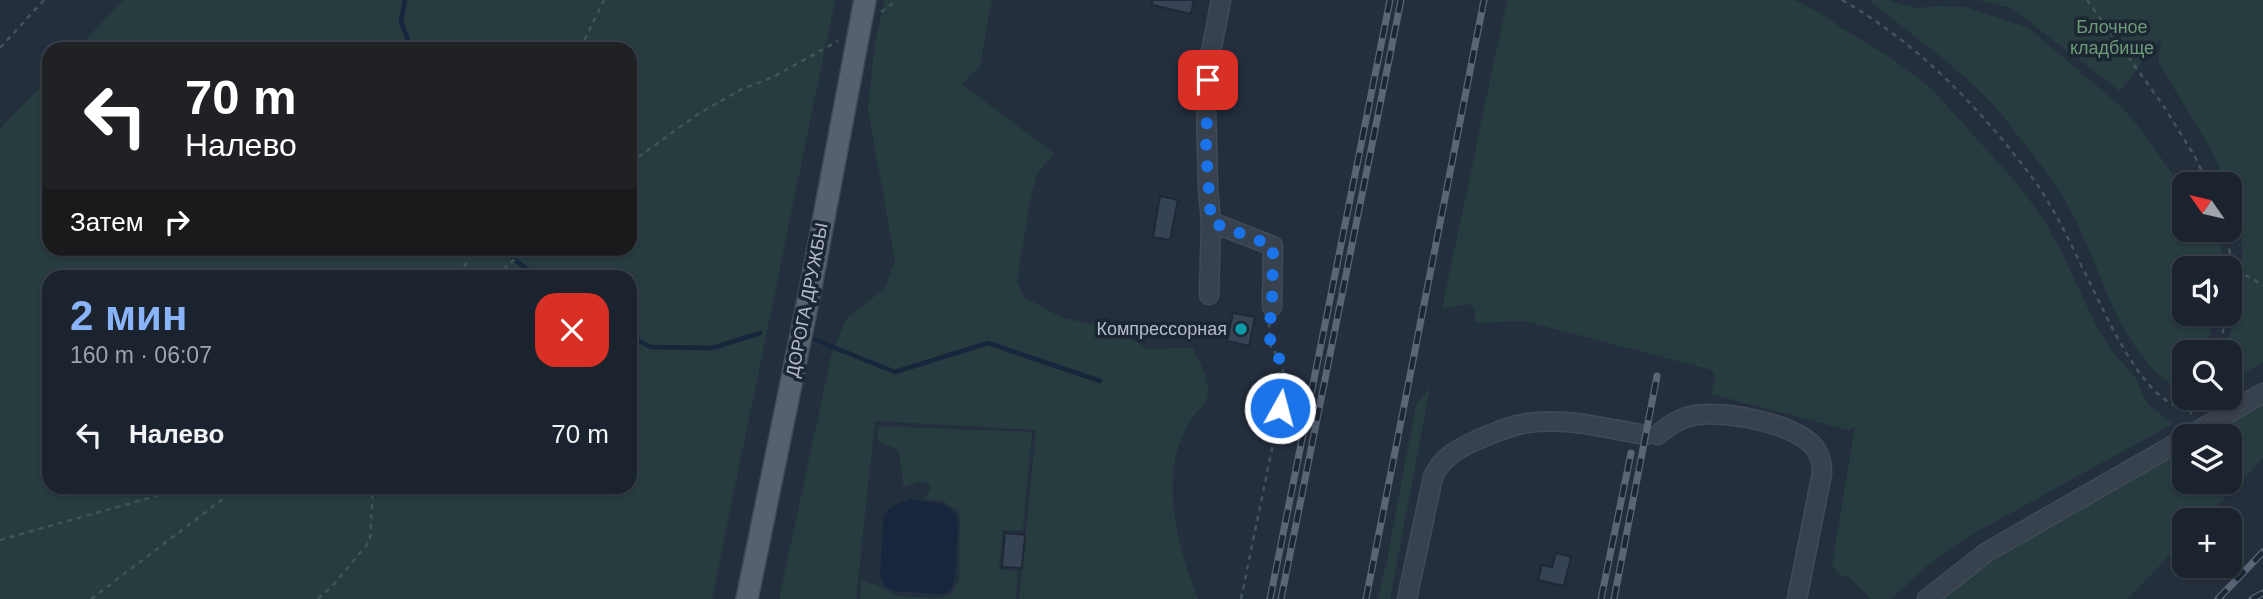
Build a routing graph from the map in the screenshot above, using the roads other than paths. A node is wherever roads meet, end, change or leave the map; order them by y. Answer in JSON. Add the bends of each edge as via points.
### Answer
{"nodes":[{"id":1,"x":865,"y":0,"type":"edge"},
{"id":2,"x":1221,"y":0,"type":"edge"},
{"id":3,"x":1211,"y":222,"type":"junction"},
{"id":4,"x":1209,"y":295,"type":"dead end"},
{"id":5,"x":1272,"y":307,"type":"road end"},
{"id":6,"x":2263,"y":393,"type":"edge"},
{"id":7,"x":2209,"y":424,"type":"edge"},
{"id":8,"x":2172,"y":445,"type":"edge"},
{"id":9,"x":747,"y":599,"type":"edge"},
{"id":10,"x":1408,"y":599,"type":"edge"},
{"id":11,"x":1797,"y":599,"type":"edge"},
{"id":12,"x":1927,"y":599,"type":"edge"}],
"edges":[{"from":1,"to":9,"type":"main road","name":"ДОРОГА ДРУЖБЫ"},
{"from":2,"to":3,"type":"street","via":[[1206,102]]},
{"from":3,"to":4,"type":"street"},
{"from":3,"to":5,"type":"street","via":[[1273,246]]},
{"from":6,"to":7,"type":"street"},
{"from":8,"to":12,"type":"street","via":[[1987,552]]},
{"from":10,"to":11,"type":"street","via":[[1433,477],[1444,459],[1498,431],[1532,422],[1652,435],[1695,415],[1776,425],[1815,447],[1822,474]]}]}
